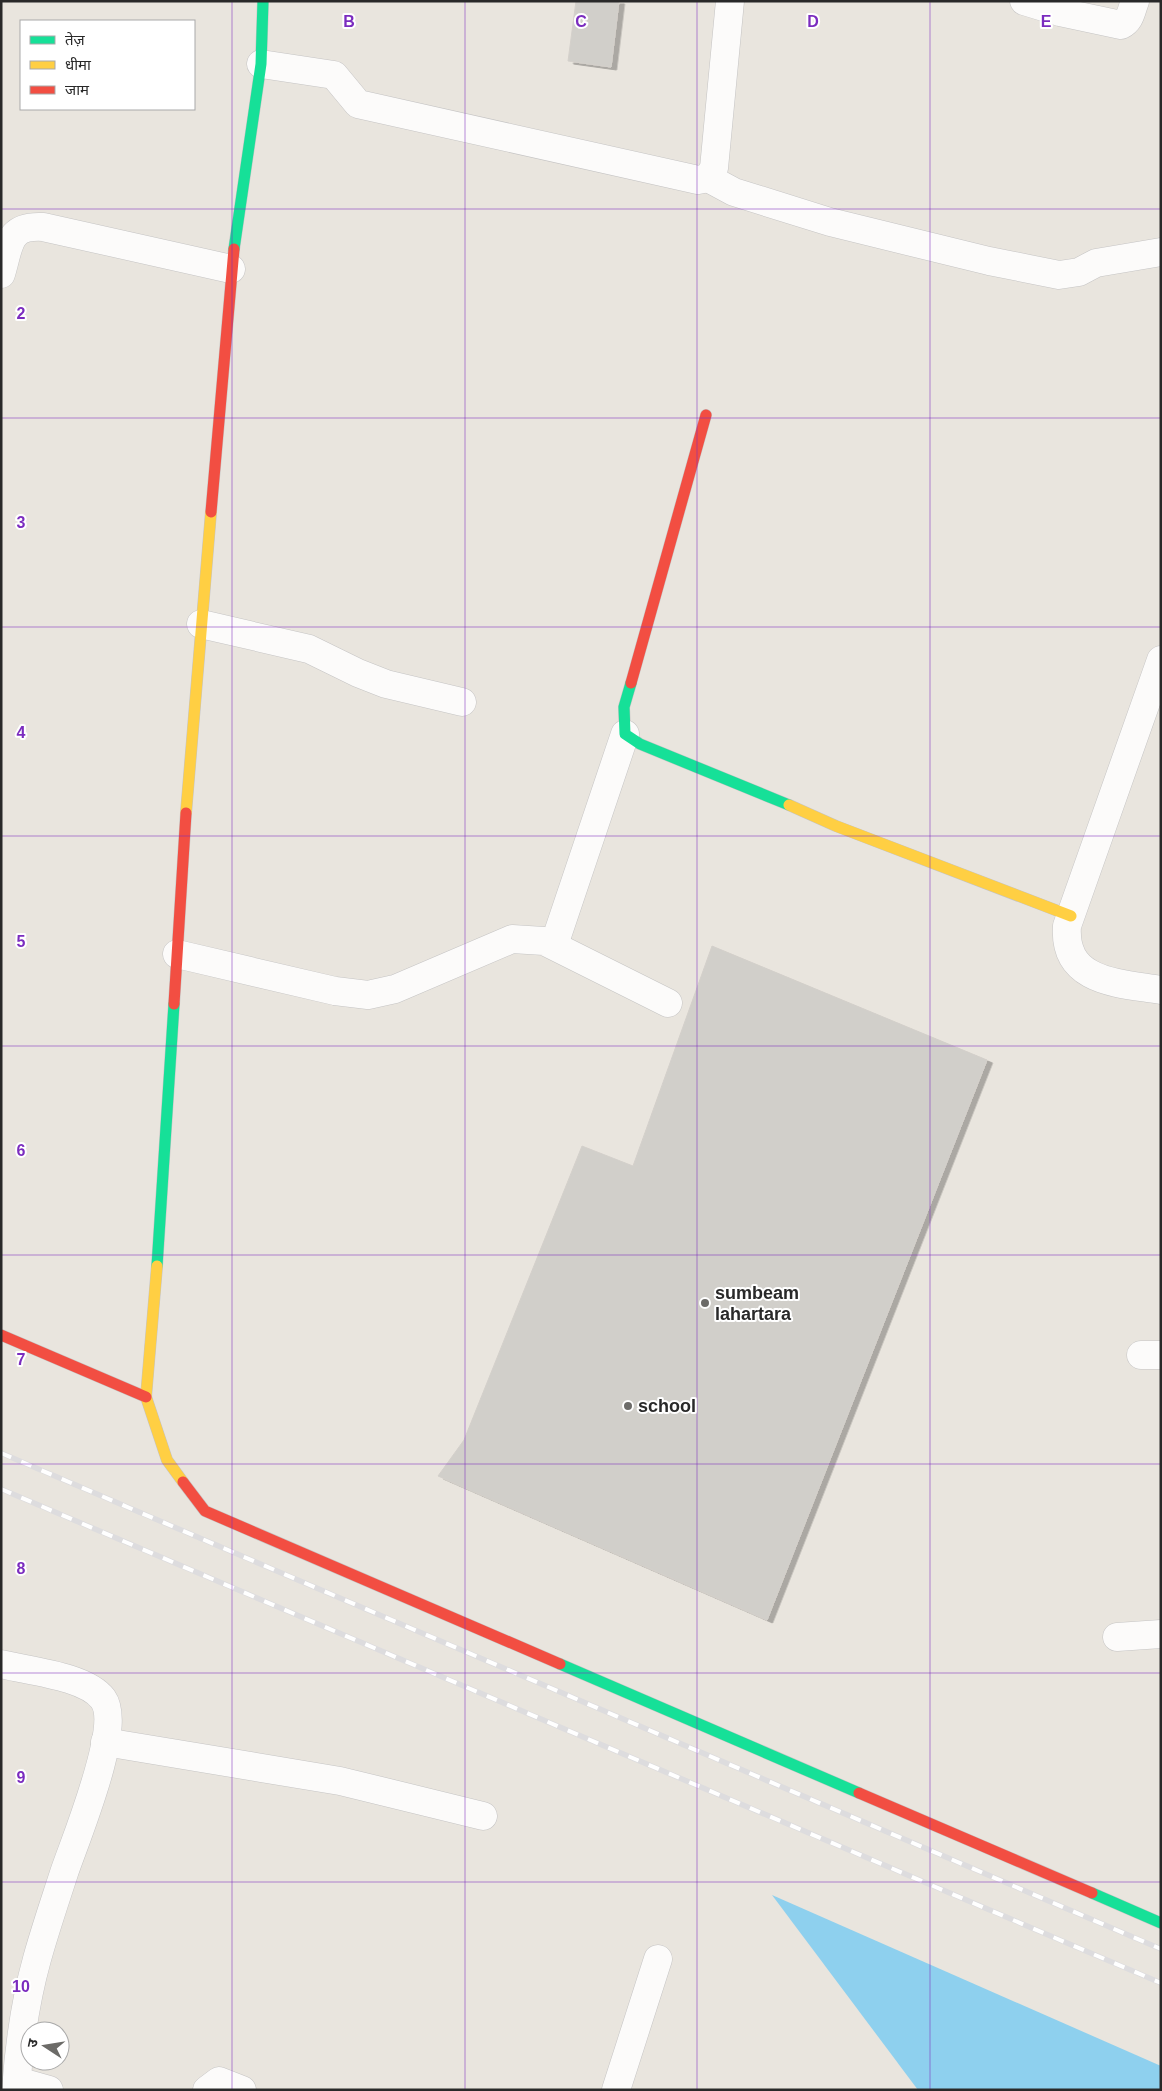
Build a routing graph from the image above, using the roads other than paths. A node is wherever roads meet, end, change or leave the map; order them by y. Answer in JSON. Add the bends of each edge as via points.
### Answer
{"nodes":[{"id":1,"x":263,"y":1,"type":"edge"},
{"id":2,"x":730,"y":1,"type":"edge"},
{"id":3,"x":1024,"y":1,"type":"edge"},
{"id":4,"x":1135,"y":1,"type":"edge"},
{"id":5,"x":262,"y":64,"type":"junction"},
{"id":6,"x":708,"y":178,"type":"junction"},
{"id":7,"x":1161,"y":252,"type":"edge"},
{"id":8,"x":231,"y":269,"type":"junction"},
{"id":9,"x":1,"y":274,"type":"edge"},
{"id":10,"x":706,"y":415,"type":"dead end"},
{"id":11,"x":201,"y":624,"type":"junction"},
{"id":12,"x":1161,"y":660,"type":"edge"},
{"id":13,"x":462,"y":702,"type":"dead end"},
{"id":14,"x":625,"y":734,"type":"junction"},
{"id":15,"x":1071,"y":916,"type":"junction"},
{"id":16,"x":554,"y":945,"type":"junction"},
{"id":17,"x":177,"y":954,"type":"junction"},
{"id":18,"x":1161,"y":990,"type":"edge"},
{"id":19,"x":668,"y":1002,"type":"dead end"},
{"id":20,"x":1,"y":1335,"type":"edge"},
{"id":21,"x":146,"y":1396,"type":"junction"},
{"id":22,"x":1161,"y":1634,"type":"edge"},
{"id":23,"x":1117,"y":1637,"type":"dead end"},
{"id":24,"x":1,"y":1664,"type":"edge"},
{"id":25,"x":105,"y":1742,"type":"junction"},
{"id":26,"x":483,"y":1816,"type":"dead end"},
{"id":27,"x":1161,"y":1922,"type":"edge"},
{"id":28,"x":658,"y":1959,"type":"dead end"},
{"id":29,"x":17,"y":2086,"type":"edge"},
{"id":30,"x":49,"y":2090,"type":"edge"},
{"id":31,"x":207,"y":2090,"type":"edge"},
{"id":32,"x":242,"y":2090,"type":"edge"},
{"id":33,"x":616,"y":2090,"type":"edge"}],
"edges":[{"from":1,"to":5,"type":"street"},
{"from":2,"to":6,"type":"street","via":[[714,168]]},
{"from":3,"to":4,"type":"street","via":[[1121,25],[1132,14]]},
{"from":5,"to":6,"type":"street","via":[[334,75],[358,104],[687,179]]},
{"from":5,"to":8,"type":"street"},
{"from":6,"to":7,"type":"street","via":[[734,192],[830,222],[1058,275],[1078,272],[1096,263]]},
{"from":8,"to":9,"type":"street","via":[[43,226],[31,226],[24,227],[13,237]]},
{"from":8,"to":11,"type":"street"},
{"from":10,"to":14,"type":"street","via":[[624,707],[622,722]]},
{"from":11,"to":13,"type":"street","via":[[309,650],[386,684]]},
{"from":11,"to":17,"type":"street"},
{"from":12,"to":15,"type":"street"},
{"from":14,"to":15,"type":"street","via":[[640,744],[747,786],[836,826]]},
{"from":14,"to":16,"type":"street"},
{"from":15,"to":18,"type":"street","via":[[1066,940],[1075,963],[1097,978]]},
{"from":16,"to":17,"type":"street","via":[[544,941],[512,939],[395,988],[368,995],[335,991]]},
{"from":16,"to":19,"type":"street"},
{"from":17,"to":21,"type":"street"},
{"from":20,"to":21,"type":"street"},
{"from":21,"to":27,"type":"street","via":[[167,1460],[204,1512]]},
{"from":22,"to":23,"type":"street"},
{"from":24,"to":25,"type":"street","via":[[74,1681],[94,1689],[104,1700],[108,1713]]},
{"from":25,"to":26,"type":"street","via":[[340,1781]]},
{"from":25,"to":29,"type":"street","via":[[87,1811],[37,1961],[18,2056]]},
{"from":28,"to":33,"type":"street"},
{"from":29,"to":30,"type":"street"},
{"from":31,"to":32,"type":"street","via":[[219,2082]]}]}
